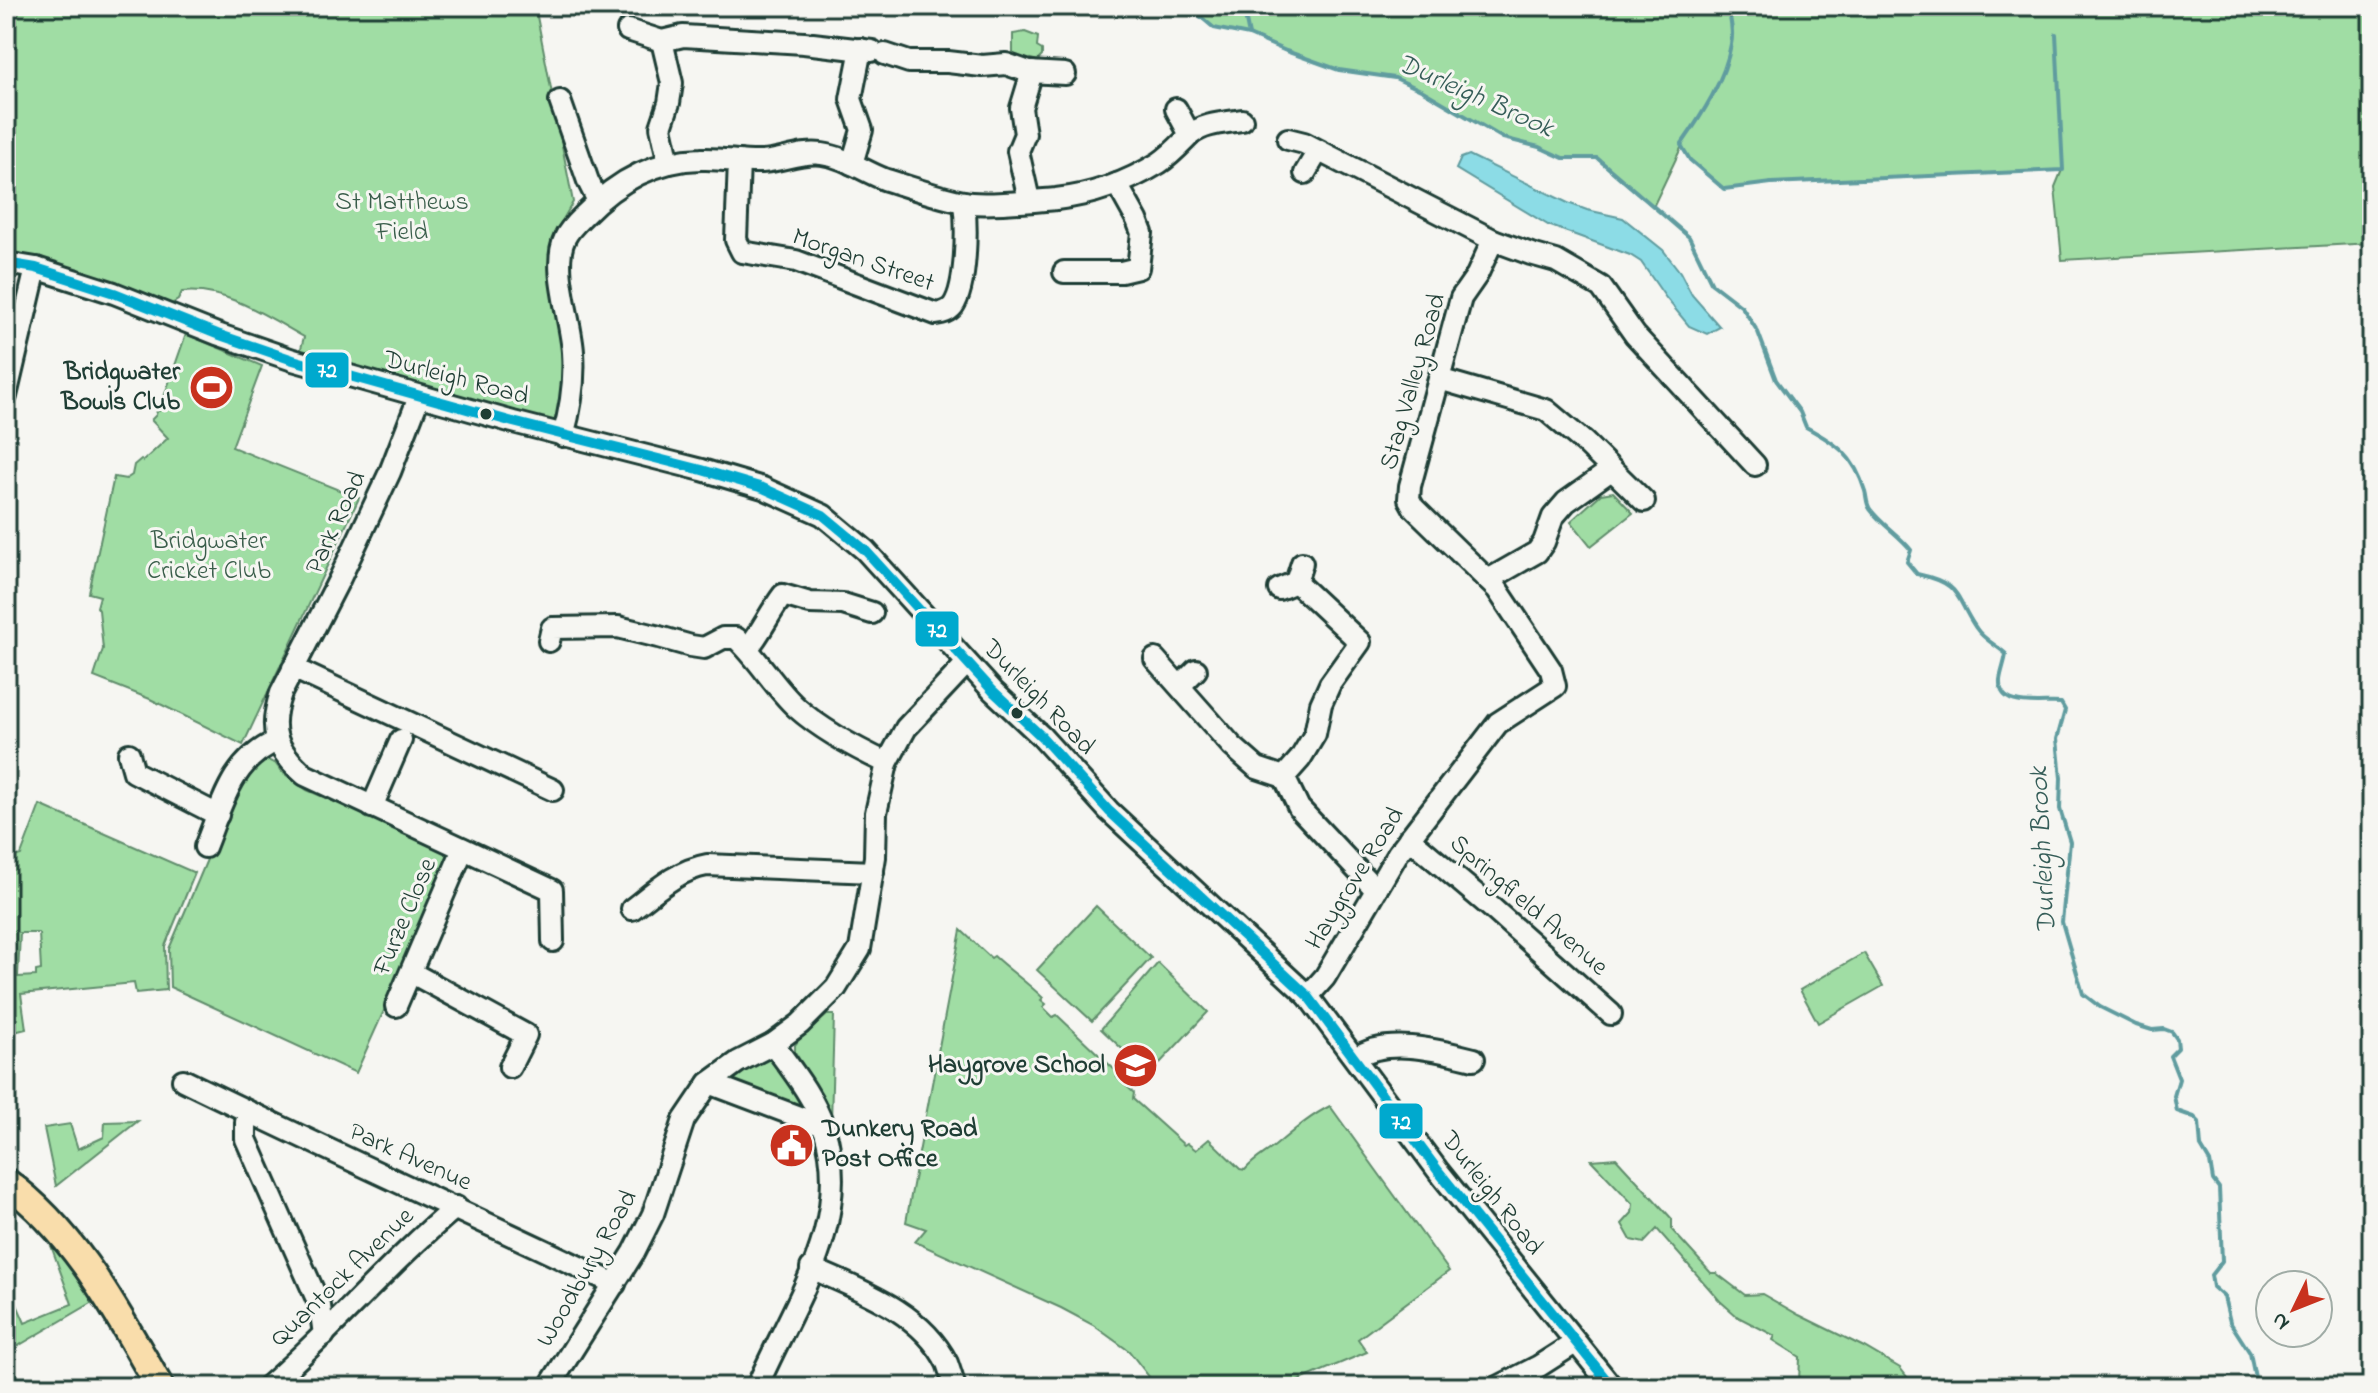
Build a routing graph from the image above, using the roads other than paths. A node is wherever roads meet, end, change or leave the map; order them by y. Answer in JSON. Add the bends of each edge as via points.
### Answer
{"nodes":[{"id":1,"x":628,"y":30,"type":"dead end"},
{"id":2,"x":662,"y":41,"type":"junction"},
{"id":3,"x":873,"y":52,"type":"junction"},
{"id":4,"x":1032,"y":72,"type":"junction"},
{"id":5,"x":1065,"y":74,"type":"dead end"},
{"id":6,"x":560,"y":101,"type":"dead end"},
{"id":7,"x":1176,"y":109,"type":"dead end"},
{"id":8,"x":1242,"y":120,"type":"dead end"},
{"id":9,"x":1190,"y":135,"type":"junction"},
{"id":10,"x":1288,"y":139,"type":"dead end"},
{"id":11,"x":1318,"y":151,"type":"junction"},
{"id":12,"x":739,"y":161,"type":"junction"},
{"id":13,"x":669,"y":163,"type":"junction"},
{"id":14,"x":852,"y":164,"type":"junction"},
{"id":15,"x":1305,"y":173,"type":"dead end"},
{"id":16,"x":1117,"y":184,"type":"junction"},
{"id":17,"x":1029,"y":200,"type":"junction"},
{"id":18,"x":598,"y":201,"type":"junction"},
{"id":19,"x":964,"y":202,"type":"junction"},
{"id":20,"x":1493,"y":240,"type":"junction"},
{"id":21,"x":6,"y":263,"type":"edge"},
{"id":22,"x":36,"y":268,"type":"junction"},
{"id":23,"x":1064,"y":272,"type":"dead end"},
{"id":24,"x":1439,"y":379,"type":"junction"},
{"id":25,"x":6,"y":396,"type":"edge"},
{"id":26,"x":419,"y":397,"type":"junction"},
{"id":27,"x":563,"y":436,"type":"junction"},
{"id":28,"x":1755,"y":465,"type":"dead end"},
{"id":29,"x":1611,"y":470,"type":"junction"},
{"id":30,"x":1644,"y":501,"type":"dead end"},
{"id":31,"x":1292,"y":578,"type":"dead end"},
{"id":32,"x":1488,"y":580,"type":"junction"},
{"id":33,"x":872,"y":613,"type":"dead end"},
{"id":34,"x":549,"y":641,"type":"dead end"},
{"id":35,"x":748,"y":648,"type":"junction"},
{"id":36,"x":1155,"y":659,"type":"dead end"},
{"id":37,"x":967,"y":663,"type":"junction"},
{"id":38,"x":293,"y":668,"type":"junction"},
{"id":39,"x":1196,"y":670,"type":"dead end"},
{"id":40,"x":1180,"y":686,"type":"junction"},
{"id":41,"x":1555,"y":686,"type":"joint"},
{"id":42,"x":401,"y":740,"type":"dead end"},
{"id":43,"x":277,"y":741,"type":"junction"},
{"id":44,"x":887,"y":763,"type":"junction"},
{"id":45,"x":127,"y":771,"type":"dead end"},
{"id":46,"x":1284,"y":777,"type":"junction"},
{"id":47,"x":553,"y":790,"type":"dead end"},
{"id":48,"x":372,"y":807,"type":"junction"},
{"id":49,"x":218,"y":815,"type":"junction"},
{"id":50,"x":1409,"y":838,"type":"junction"},
{"id":51,"x":205,"y":847,"type":"dead end"},
{"id":52,"x":463,"y":849,"type":"junction"},
{"id":53,"x":873,"y":872,"type":"junction"},
{"id":54,"x":1376,"y":890,"type":"junction"},
{"id":55,"x":631,"y":909,"type":"dead end"},
{"id":56,"x":553,"y":941,"type":"dead end"},
{"id":57,"x":412,"y":973,"type":"junction"},
{"id":58,"x":1308,"y":996,"type":"junction"},
{"id":59,"x":396,"y":1006,"type":"dead end"},
{"id":60,"x":1611,"y":1014,"type":"dead end"},
{"id":61,"x":773,"y":1044,"type":"junction"},
{"id":62,"x":1356,"y":1058,"type":"junction"},
{"id":63,"x":1474,"y":1059,"type":"dead end"},
{"id":64,"x":510,"y":1067,"type":"dead end"},
{"id":65,"x":183,"y":1080,"type":"dead end"},
{"id":66,"x":709,"y":1083,"type":"junction"},
{"id":67,"x":250,"y":1113,"type":"junction"},
{"id":68,"x":823,"y":1126,"type":"junction"},
{"id":69,"x":6,"y":1182,"type":"edge"},
{"id":70,"x":456,"y":1207,"type":"junction"},
{"id":71,"x":811,"y":1268,"type":"junction"},
{"id":72,"x":615,"y":1284,"type":"junction"},
{"id":73,"x":324,"y":1335,"type":"junction"},
{"id":74,"x":1575,"y":1343,"type":"junction"},
{"id":75,"x":160,"y":1387,"type":"edge"},
{"id":76,"x":267,"y":1387,"type":"edge"},
{"id":77,"x":549,"y":1387,"type":"edge"},
{"id":78,"x":757,"y":1387,"type":"edge"},
{"id":79,"x":955,"y":1387,"type":"edge"},
{"id":80,"x":1498,"y":1387,"type":"edge"},
{"id":81,"x":1612,"y":1387,"type":"edge"}],
"edges":[{"from":1,"to":2,"type":"street"},
{"from":2,"to":3,"type":"street","via":[[683,36]]},
{"from":2,"to":13,"type":"street","via":[[672,90],[661,127]]},
{"from":3,"to":4,"type":"street","via":[[909,62],[1006,64]]},
{"from":3,"to":14,"type":"street","via":[[851,99],[862,130]]},
{"from":4,"to":5,"type":"street"},
{"from":4,"to":17,"type":"street","via":[[1021,108],[1025,134],[1018,151]]},
{"from":6,"to":18,"type":"street"},
{"from":7,"to":9,"type":"street"},
{"from":8,"to":9,"type":"street","via":[[1210,125]]},
{"from":9,"to":16,"type":"street","via":[[1172,154]]},
{"from":10,"to":11,"type":"street"},
{"from":11,"to":15,"type":"street"},
{"from":11,"to":20,"type":"street"},
{"from":12,"to":13,"type":"street"},
{"from":12,"to":14,"type":"street","via":[[813,154]]},
{"from":12,"to":19,"type":"street","name":"Morgan Street","via":[[736,240],[742,252],[796,261],[936,314],[950,309],[959,287]]},
{"from":13,"to":18,"type":"street","via":[[624,181]]},
{"from":14,"to":19,"type":"street"},
{"from":16,"to":17,"type":"street","via":[[1074,196]]},
{"from":16,"to":23,"type":"street","via":[[1142,233],[1147,269]]},
{"from":17,"to":19,"type":"street"},
{"from":18,"to":27,"type":"street","via":[[565,237],[560,256],[573,351],[572,403]]},
{"from":20,"to":24,"type":"street","name":"Stag Valley Road","via":[[1461,298]]},
{"from":20,"to":28,"type":"street","via":[[1556,261],[1601,287],[1635,335]]},
{"from":21,"to":22,"type":"street","name":"Durleigh Road"},
{"from":22,"to":25,"type":"street"},
{"from":22,"to":26,"type":"street","name":"Durleigh Road","via":[[293,360]]},
{"from":24,"to":29,"type":"street","via":[[1546,410]]},
{"from":24,"to":32,"type":"street","name":"Stag Valley Road","via":[[1409,499]]},
{"from":26,"to":27,"type":"street","name":"Durleigh Road"},
{"from":26,"to":38,"type":"street","name":"Park Road","via":[[390,472]]},
{"from":27,"to":37,"type":"street","name":"Durleigh Road","via":[[738,480],[823,515],[865,550]]},
{"from":29,"to":30,"type":"street"},
{"from":29,"to":32,"type":"street","via":[[1566,502],[1537,552]]},
{"from":31,"to":46,"type":"street","via":[[1366,635],[1330,684],[1315,734]]},
{"from":32,"to":41,"type":"street","name":"Stag Valley Road","via":[[1551,670]]},
{"from":33,"to":35,"type":"street","via":[[843,604],[810,603],[779,587],[761,632]]},
{"from":34,"to":35,"type":"street","via":[[552,628],[618,627],[704,648],[736,638]]},
{"from":35,"to":44,"type":"street","via":[[797,708]]},
{"from":36,"to":40,"type":"street"},
{"from":37,"to":44,"type":"street","name":"Woodbury Road","via":[[906,728]]},
{"from":37,"to":58,"type":"street","name":"Durleigh Road","via":[[1109,811]]},
{"from":38,"to":43,"type":"street","name":"Park Road","via":[[274,712]]},
{"from":38,"to":47,"type":"street"},
{"from":39,"to":40,"type":"street"},
{"from":40,"to":46,"type":"street","via":[[1257,768]]},
{"from":41,"to":50,"type":"street","name":"Haygrove Road","via":[[1498,723]]},
{"from":42,"to":48,"type":"street","via":[[400,762]]},
{"from":43,"to":48,"type":"street","name":"Furze Close","via":[[305,775]]},
{"from":43,"to":49,"type":"street","via":[[242,764]]},
{"from":44,"to":53,"type":"street","name":"Woodbury Road","via":[[876,813]]},
{"from":45,"to":49,"type":"street"},
{"from":46,"to":54,"type":"street","via":[[1299,808]]},
{"from":48,"to":52,"type":"street","name":"Furze Close"},
{"from":49,"to":51,"type":"street"},
{"from":50,"to":54,"type":"street","name":"Haygrove Road"},
{"from":50,"to":60,"type":"street","name":"Springfield Avenue"},
{"from":52,"to":56,"type":"street","name":"Furze Close","via":[[552,890]]},
{"from":52,"to":57,"type":"street","name":"Furze Close"},
{"from":53,"to":55,"type":"street","via":[[699,861]]},
{"from":53,"to":61,"type":"street","name":"Woodbury Road","via":[[860,949],[836,988]]},
{"from":54,"to":58,"type":"street","name":"Haygrove Road","via":[[1325,977]]},
{"from":57,"to":59,"type":"street","name":"Furze Close"},
{"from":57,"to":64,"type":"street","via":[[530,1026]]},
{"from":58,"to":62,"type":"street","name":"Durleigh Road"},
{"from":61,"to":66,"type":"street","name":"Woodbury Road"},
{"from":61,"to":68,"type":"street"},
{"from":62,"to":63,"type":"street","via":[[1377,1048],[1402,1048]]},
{"from":62,"to":74,"type":"street","name":"Durleigh Road"},
{"from":65,"to":67,"type":"street","name":"Park Avenue"},
{"from":66,"to":68,"type":"street"},
{"from":66,"to":72,"type":"street","name":"Woodbury Road","via":[[684,1120],[653,1214]]},
{"from":67,"to":70,"type":"street","name":"Park Avenue"},
{"from":67,"to":73,"type":"street","via":[[246,1139],[320,1306]]},
{"from":68,"to":71,"type":"street","via":[[833,1196]]},
{"from":69,"to":75,"type":"main road","via":[[64,1235]]},
{"from":70,"to":72,"type":"street","name":"Park Avenue"},
{"from":70,"to":73,"type":"street","name":"Quantock Avenue"},
{"from":71,"to":78,"type":"street"},
{"from":71,"to":79,"type":"street","via":[[895,1308],[922,1330],[946,1362]]},
{"from":72,"to":77,"type":"street","name":"Woodbury Road"},
{"from":73,"to":76,"type":"street","name":"Quantock Avenue"},
{"from":74,"to":80,"type":"street"},
{"from":74,"to":81,"type":"street","name":"Durleigh Road"}]}
